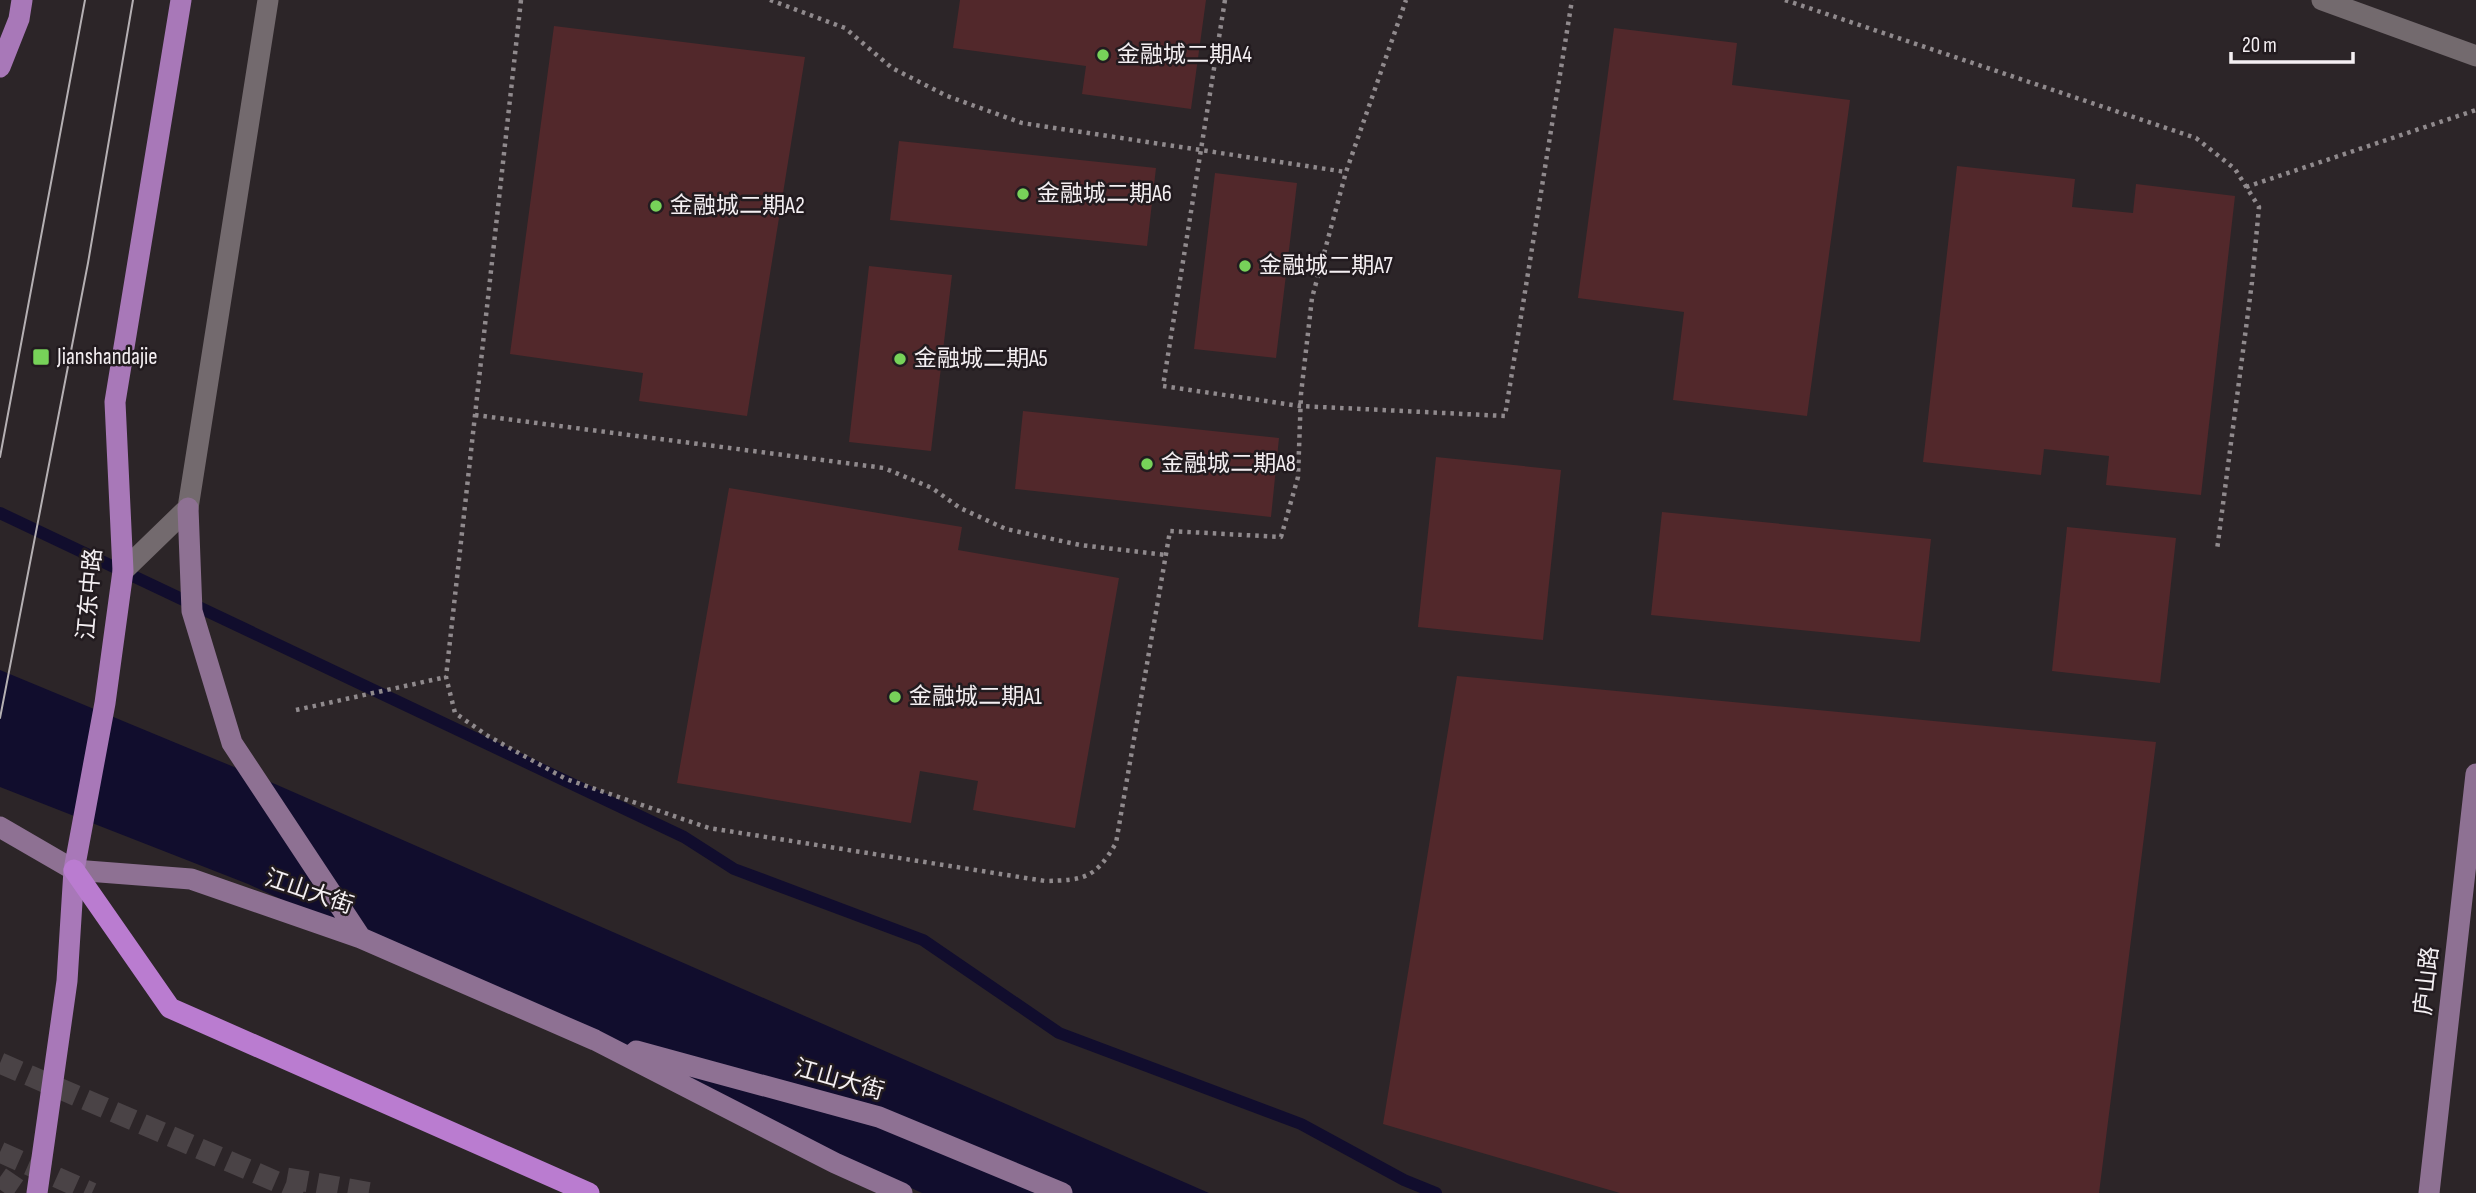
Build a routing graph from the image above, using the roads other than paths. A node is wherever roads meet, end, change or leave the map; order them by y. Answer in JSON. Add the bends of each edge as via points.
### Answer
{"nodes":[{"id":1,"x":22,"y":0,"type":"edge"},
{"id":2,"x":181,"y":0,"type":"edge"},
{"id":3,"x":268,"y":0,"type":"edge"},
{"id":4,"x":2322,"y":0,"type":"edge"},
{"id":5,"x":2476,"y":56,"type":"edge"},
{"id":6,"x":0,"y":66,"type":"edge"},
{"id":7,"x":188,"y":508,"type":"junction"},
{"id":8,"x":123,"y":571,"type":"junction"},
{"id":9,"x":2476,"y":774,"type":"edge"},
{"id":10,"x":0,"y":827,"type":"edge"},
{"id":11,"x":74,"y":870,"type":"junction"},
{"id":12,"x":361,"y":938,"type":"junction"},
{"id":13,"x":595,"y":1040,"type":"junction"},
{"id":14,"x":37,"y":1193,"type":"edge"},
{"id":15,"x":589,"y":1193,"type":"edge"},
{"id":16,"x":902,"y":1193,"type":"edge"},
{"id":17,"x":1062,"y":1193,"type":"edge"},
{"id":18,"x":2429,"y":1193,"type":"edge"}],
"edges":[{"from":1,"to":6,"type":"main road"},
{"from":2,"to":8,"type":"main road","name":"江东中路","via":[[115,402]]},
{"from":3,"to":7,"type":"street"},
{"from":4,"to":5,"type":"street"},
{"from":7,"to":8,"type":"street"},
{"from":7,"to":12,"type":"main road","via":[[192,611],[232,743]]},
{"from":8,"to":11,"type":"main road","name":"江东中路","via":[[105,703]]},
{"from":9,"to":18,"type":"main road","name":"庐山路"},
{"from":10,"to":11,"type":"main road","name":"江山大街"},
{"from":11,"to":12,"type":"main road","name":"江山大街","via":[[191,878]]},
{"from":11,"to":14,"type":"main road","name":"江东中路","via":[[67,981]]},
{"from":11,"to":15,"type":"highway","via":[[170,1008]]},
{"from":12,"to":13,"type":"main road","name":"江山大街"},
{"from":13,"to":16,"type":"main road","name":"江山大街"},
{"from":13,"to":17,"type":"main road","name":"江山大街","via":[[879,1117]]}]}
